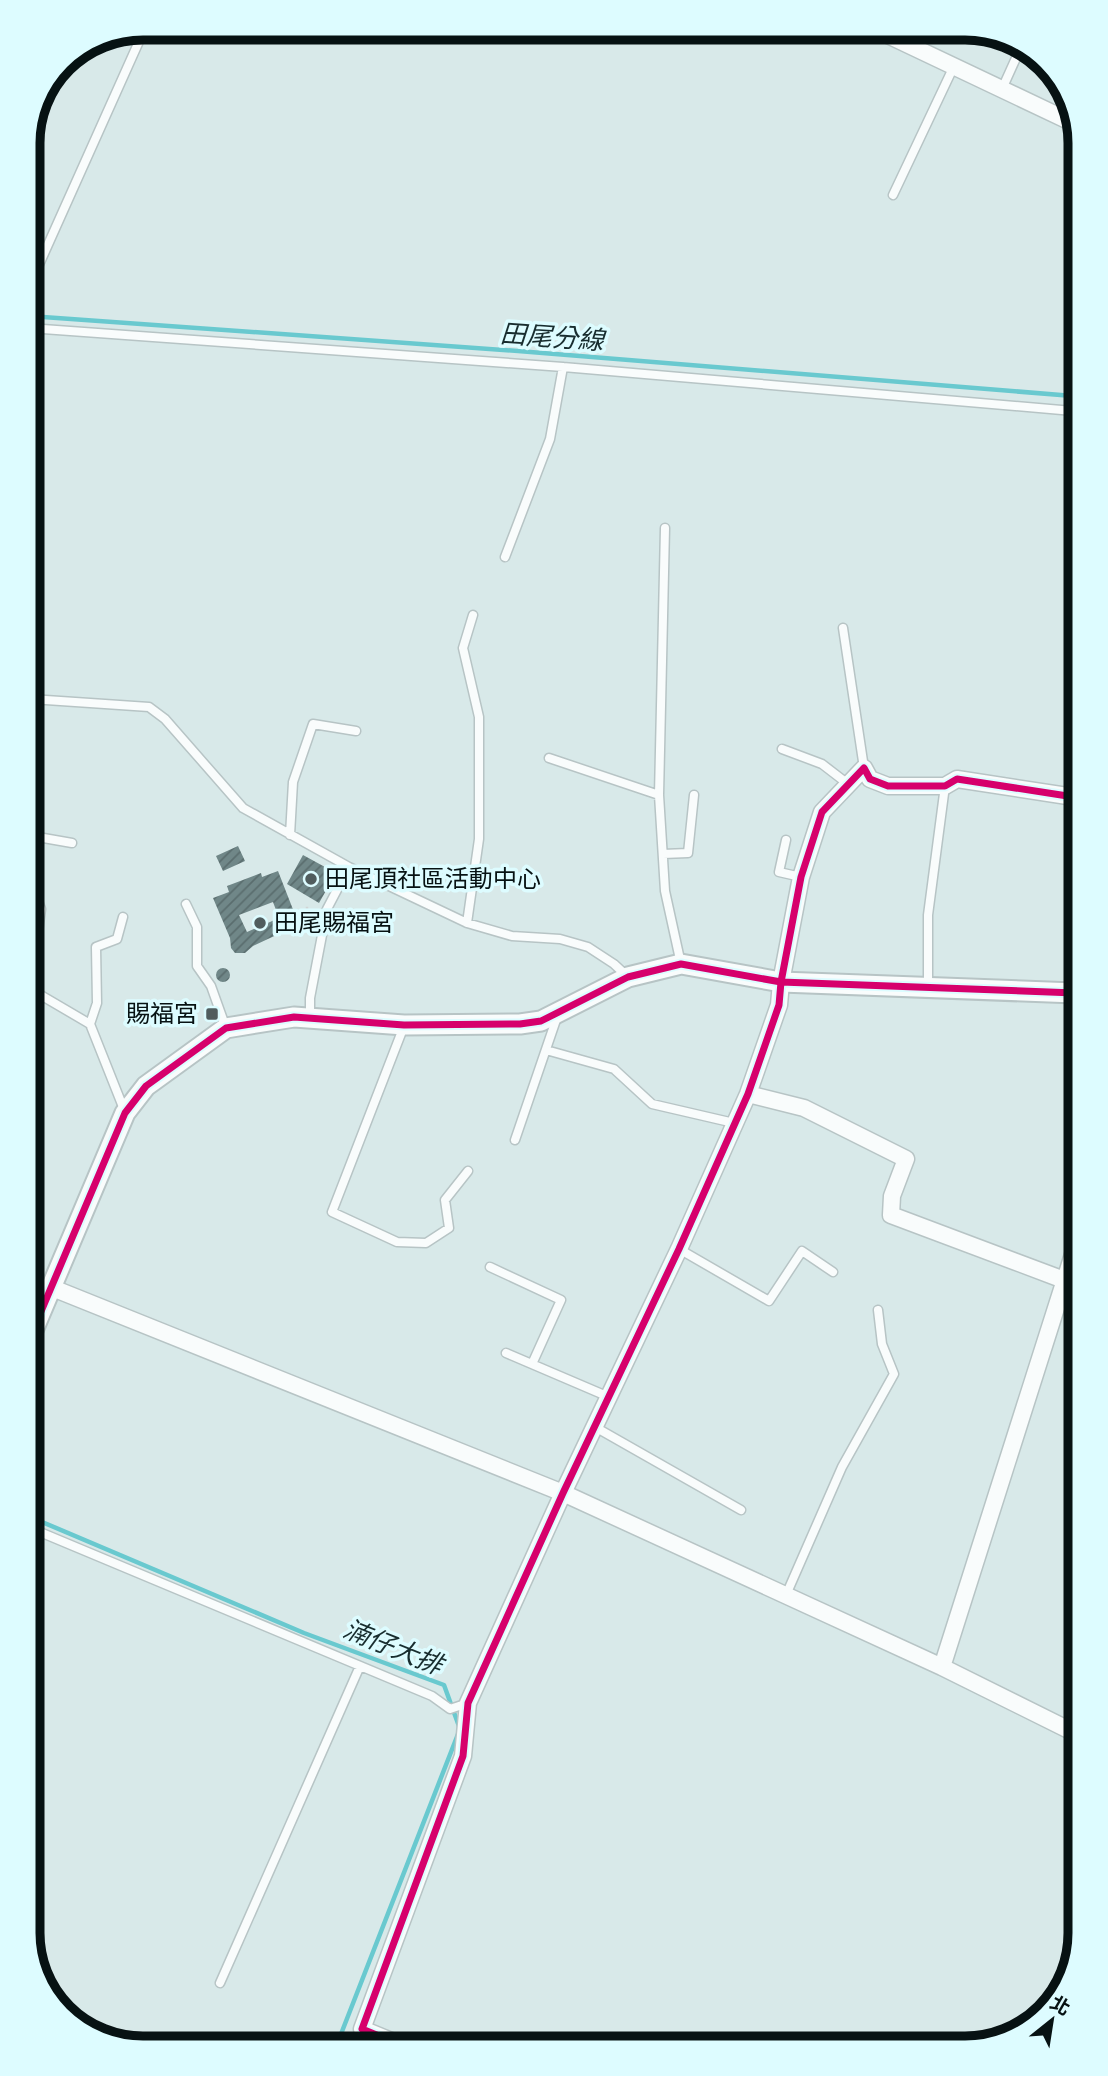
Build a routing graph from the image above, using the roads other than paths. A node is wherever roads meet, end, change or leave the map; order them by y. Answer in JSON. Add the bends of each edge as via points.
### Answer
{"nodes":[{"id":1,"x":139,"y":40,"type":"edge"},
{"id":2,"x":899,"y":40,"type":"edge"},
{"id":3,"x":1017,"y":55,"type":"edge"},
{"id":4,"x":954,"y":66,"type":"junction"},
{"id":5,"x":1002,"y":89,"type":"junction"},
{"id":6,"x":1064,"y":118,"type":"edge"},
{"id":7,"x":893,"y":195,"type":"dead end"},
{"id":8,"x":40,"y":262,"type":"edge"},
{"id":9,"x":40,"y":329,"type":"edge"},
{"id":10,"x":563,"y":367,"type":"junction"},
{"id":11,"x":1068,"y":411,"type":"edge"},
{"id":12,"x":665,"y":528,"type":"dead end"},
{"id":13,"x":505,"y":557,"type":"dead end"},
{"id":14,"x":473,"y":615,"type":"dead end"},
{"id":15,"x":843,"y":628,"type":"dead end"},
{"id":16,"x":40,"y":700,"type":"edge"},
{"id":17,"x":356,"y":731,"type":"dead end"},
{"id":18,"x":782,"y":749,"type":"dead end"},
{"id":19,"x":549,"y":758,"type":"dead end"},
{"id":20,"x":864,"y":768,"type":"junction"},
{"id":21,"x":848,"y":784,"type":"junction"},
{"id":22,"x":945,"y":786,"type":"junction"},
{"id":23,"x":659,"y":795,"type":"junction"},
{"id":24,"x":694,"y":795,"type":"dead end"},
{"id":25,"x":1068,"y":796,"type":"edge"},
{"id":26,"x":290,"y":835,"type":"junction"},
{"id":27,"x":40,"y":837,"type":"edge"},
{"id":28,"x":786,"y":840,"type":"dead end"},
{"id":29,"x":72,"y":843,"type":"dead end"},
{"id":30,"x":663,"y":854,"type":"junction"},
{"id":31,"x":349,"y":867,"type":"junction"},
{"id":32,"x":801,"y":877,"type":"junction"},
{"id":33,"x":186,"y":904,"type":"dead end"},
{"id":34,"x":123,"y":917,"type":"dead end"},
{"id":35,"x":467,"y":923,"type":"junction"},
{"id":36,"x":681,"y":964,"type":"junction"},
{"id":37,"x":628,"y":977,"type":"junction"},
{"id":38,"x":781,"y":982,"type":"junction"},
{"id":39,"x":928,"y":987,"type":"junction"},
{"id":40,"x":1068,"y":993,"type":"edge"},
{"id":41,"x":40,"y":995,"type":"edge"},
{"id":42,"x":298,"y":1013,"type":"junction"},
{"id":43,"x":558,"y":1013,"type":"junction"},
{"id":44,"x":90,"y":1024,"type":"junction"},
{"id":45,"x":404,"y":1025,"type":"junction"},
{"id":46,"x":226,"y":1028,"type":"junction"},
{"id":47,"x":545,"y":1050,"type":"junction"},
{"id":48,"x":748,"y":1094,"type":"junction"},
{"id":49,"x":125,"y":1113,"type":"junction"},
{"id":50,"x":734,"y":1124,"type":"junction"},
{"id":51,"x":514,"y":1140,"type":"dead end"},
{"id":52,"x":468,"y":1171,"type":"dead end"},
{"id":53,"x":679,"y":1248,"type":"junction"},
{"id":54,"x":490,"y":1267,"type":"dead end"},
{"id":55,"x":1068,"y":1268,"type":"edge"},
{"id":56,"x":833,"y":1272,"type":"dead end"},
{"id":57,"x":1064,"y":1280,"type":"junction"},
{"id":58,"x":50,"y":1287,"type":"junction"},
{"id":59,"x":878,"y":1310,"type":"dead end"},
{"id":60,"x":40,"y":1313,"type":"edge"},
{"id":61,"x":506,"y":1353,"type":"dead end"},
{"id":62,"x":532,"y":1364,"type":"junction"},
{"id":63,"x":609,"y":1397,"type":"junction"},
{"id":64,"x":594,"y":1427,"type":"junction"},
{"id":65,"x":563,"y":1493,"type":"junction"},
{"id":66,"x":741,"y":1510,"type":"dead end"},
{"id":67,"x":40,"y":1532,"type":"edge"},
{"id":68,"x":786,"y":1595,"type":"junction"},
{"id":69,"x":360,"y":1666,"type":"junction"},
{"id":70,"x":942,"y":1667,"type":"junction"},
{"id":71,"x":468,"y":1703,"type":"junction"},
{"id":72,"x":1068,"y":1730,"type":"edge"},
{"id":73,"x":220,"y":1983,"type":"dead end"},
{"id":74,"x":379,"y":2036,"type":"edge"}],
"edges":[{"from":1,"to":8,"type":"lane"},
{"from":2,"to":4,"type":"street"},
{"from":3,"to":5,"type":"lane"},
{"from":4,"to":5,"type":"street"},
{"from":4,"to":7,"type":"lane"},
{"from":5,"to":6,"type":"street"},
{"from":9,"to":10,"type":"lane"},
{"from":10,"to":11,"type":"lane"},
{"from":10,"to":13,"type":"lane","via":[[550,439]]},
{"from":12,"to":23,"type":"lane"},
{"from":14,"to":35,"type":"lane","via":[[463,648],[479,717],[479,839]]},
{"from":15,"to":20,"type":"lane"},
{"from":16,"to":26,"type":"lane","via":[[149,707],[165,719],[243,808]]},
{"from":17,"to":26,"type":"lane","via":[[313,724],[293,782]]},
{"from":18,"to":21,"type":"lane","via":[[822,764]]},
{"from":19,"to":23,"type":"lane"},
{"from":20,"to":21,"type":"street"},
{"from":20,"to":22,"type":"street","via":[[870,779],[888,786]]},
{"from":21,"to":32,"type":"street","via":[[821,812]]},
{"from":22,"to":25,"type":"street","via":[[957,779]]},
{"from":22,"to":39,"type":"lane","via":[[928,915]]},
{"from":23,"to":30,"type":"lane"},
{"from":24,"to":30,"type":"lane","via":[[688,853]]},
{"from":26,"to":31,"type":"lane"},
{"from":27,"to":29,"type":"lane"},
{"from":28,"to":32,"type":"lane","via":[[779,872]]},
{"from":30,"to":36,"type":"lane","via":[[665,891]]},
{"from":31,"to":35,"type":"lane"},
{"from":31,"to":42,"type":"lane","via":[[327,909],[310,998]]},
{"from":32,"to":38,"type":"street"},
{"from":33,"to":46,"type":"lane","via":[[197,927],[197,965],[211,986]]},
{"from":34,"to":44,"type":"lane","via":[[117,939],[96,947],[97,1003]]},
{"from":35,"to":37,"type":"lane","via":[[512,936],[560,939],[588,947]]},
{"from":36,"to":37,"type":"street"},
{"from":36,"to":38,"type":"street"},
{"from":37,"to":43,"type":"street"},
{"from":38,"to":39,"type":"street"},
{"from":38,"to":48,"type":"street","via":[[779,1005]]},
{"from":39,"to":40,"type":"street"},
{"from":41,"to":44,"type":"lane"},
{"from":42,"to":45,"type":"street"},
{"from":42,"to":46,"type":"street"},
{"from":43,"to":45,"type":"street","via":[[520,1024]]},
{"from":43,"to":47,"type":"lane"},
{"from":44,"to":49,"type":"lane"},
{"from":45,"to":52,"type":"lane","via":[[332,1212],[397,1242],[426,1243],[449,1228],[445,1200]]},
{"from":46,"to":49,"type":"street","via":[[146,1086]]},
{"from":47,"to":50,"type":"lane","via":[[614,1069],[652,1104]]},
{"from":47,"to":51,"type":"lane"},
{"from":48,"to":50,"type":"street"},
{"from":48,"to":57,"type":"street","via":[[804,1108],[906,1159],[892,1196],[891,1215]]},
{"from":49,"to":58,"type":"street"},
{"from":50,"to":53,"type":"street"},
{"from":53,"to":56,"type":"lane","via":[[769,1301],[802,1251]]},
{"from":53,"to":63,"type":"street"},
{"from":54,"to":62,"type":"lane","via":[[561,1300]]},
{"from":55,"to":57,"type":"street"},
{"from":57,"to":70,"type":"street"},
{"from":58,"to":60,"type":"street"},
{"from":58,"to":65,"type":"street"},
{"from":59,"to":68,"type":"lane","via":[[894,1374],[842,1467]]},
{"from":61,"to":62,"type":"lane"},
{"from":62,"to":63,"type":"lane"},
{"from":63,"to":64,"type":"street"},
{"from":64,"to":65,"type":"street"},
{"from":64,"to":66,"type":"lane"},
{"from":65,"to":68,"type":"street"},
{"from":65,"to":71,"type":"street"},
{"from":67,"to":69,"type":"lane"},
{"from":68,"to":70,"type":"street"},
{"from":69,"to":71,"type":"lane","via":[[432,1696],[450,1709]]},
{"from":69,"to":73,"type":"lane"},
{"from":70,"to":72,"type":"street"},
{"from":71,"to":74,"type":"street","via":[[463,1756],[362,2029]]}]}
